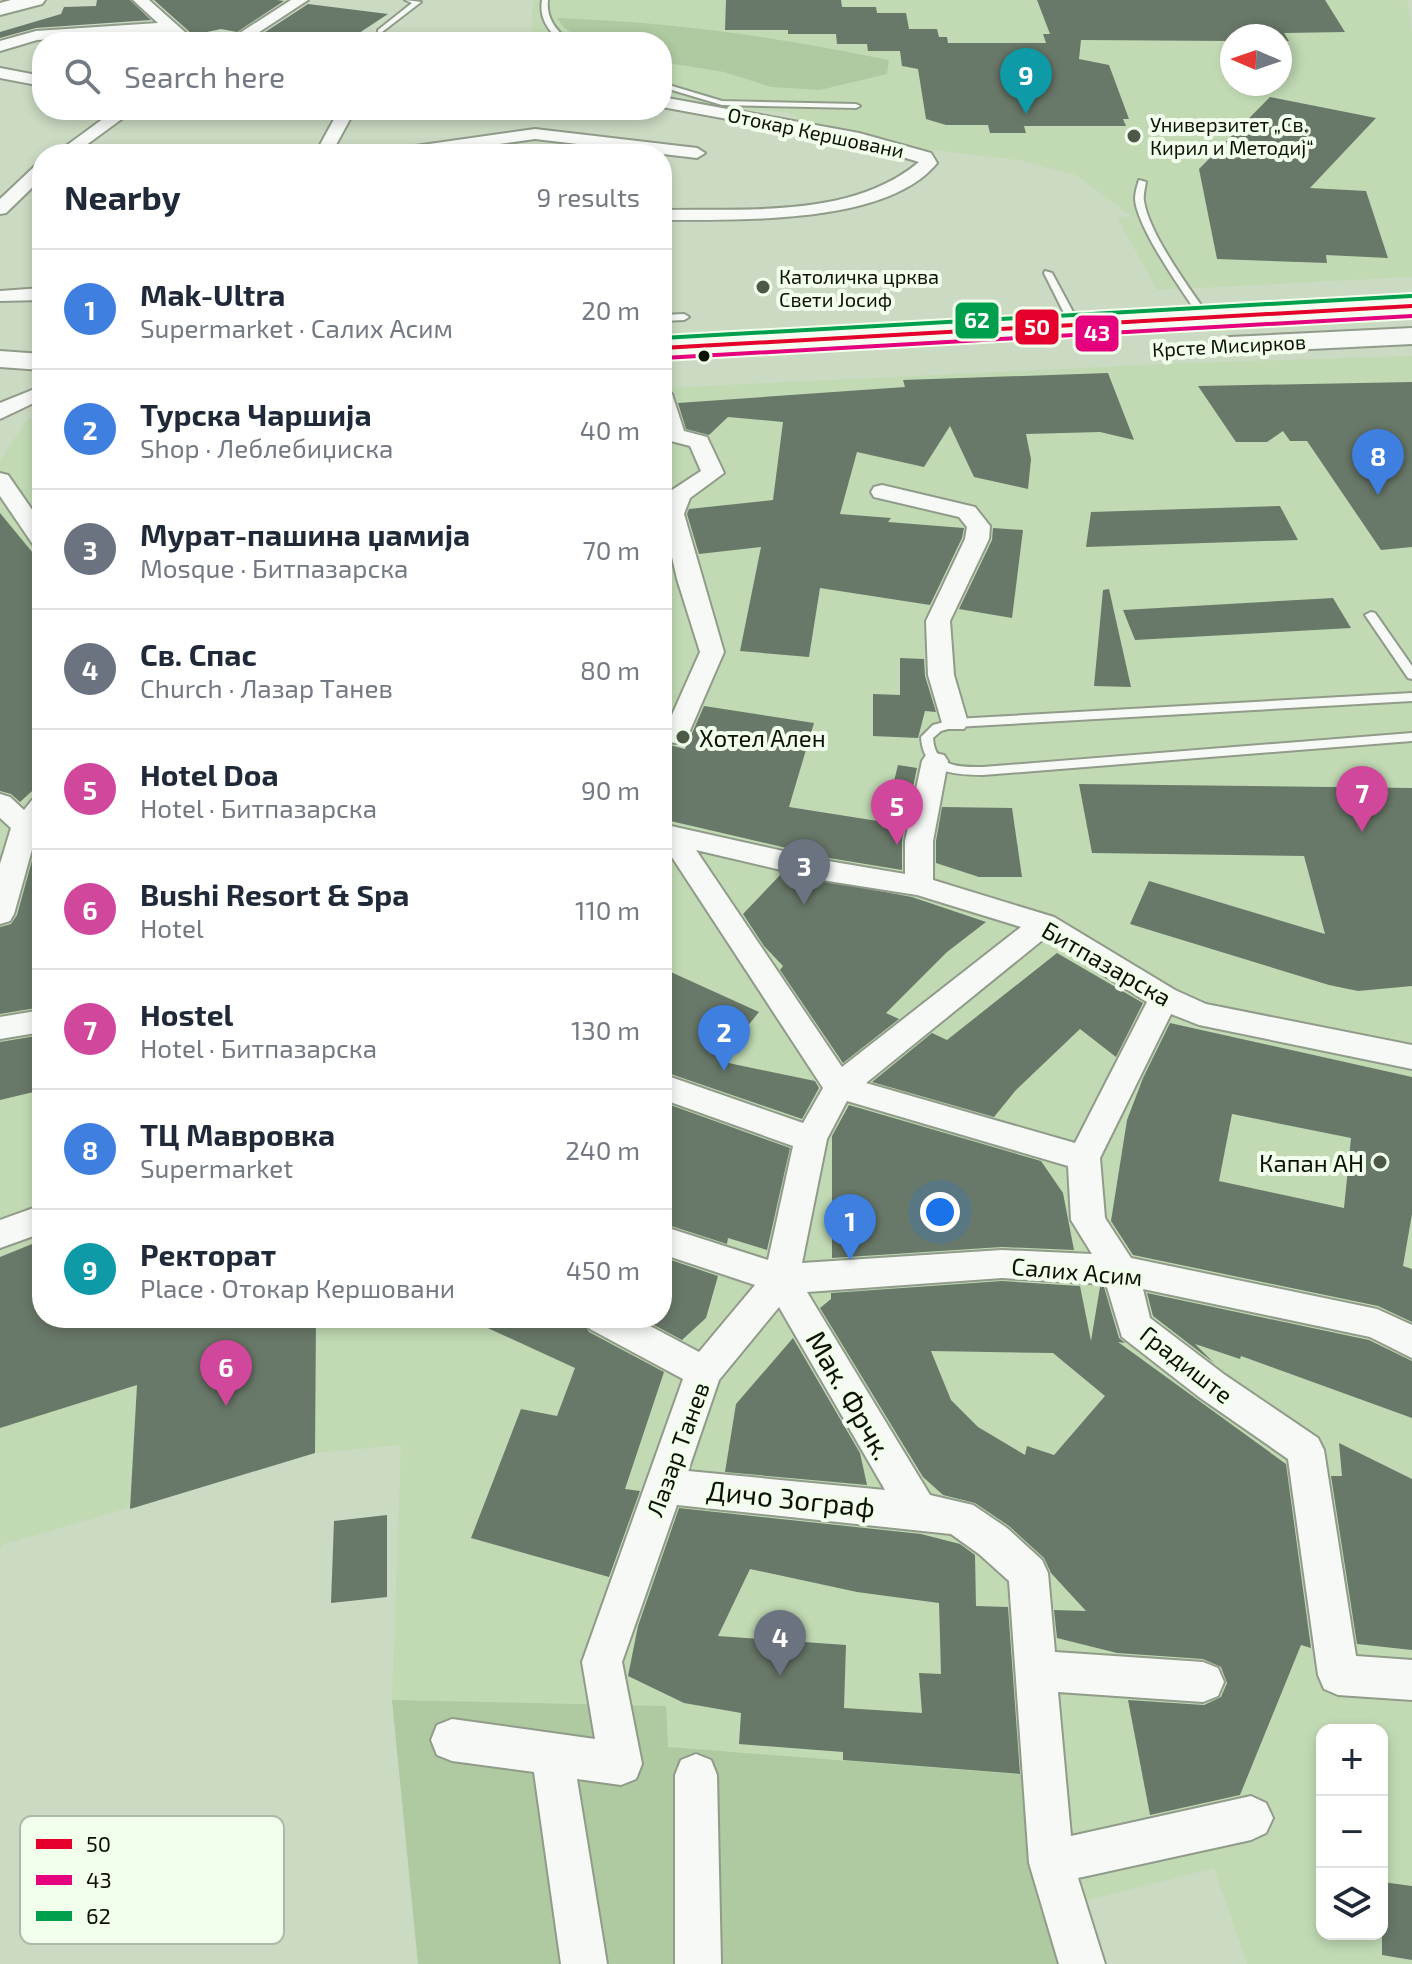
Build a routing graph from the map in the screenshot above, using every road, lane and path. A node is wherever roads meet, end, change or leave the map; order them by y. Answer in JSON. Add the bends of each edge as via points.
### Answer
{"nodes":[{"id":1,"x":35,"y":0,"type":"edge"},
{"id":2,"x":140,"y":0,"type":"edge"},
{"id":3,"x":301,"y":0,"type":"edge"},
{"id":4,"x":408,"y":0,"type":"edge"},
{"id":5,"x":545,"y":0,"type":"edge"},
{"id":6,"x":0,"y":9,"type":"edge"},
{"id":7,"x":169,"y":27,"type":"junction"},
{"id":8,"x":380,"y":31,"type":"dead end"},
{"id":9,"x":95,"y":32,"type":"edge"},
{"id":10,"x":175,"y":32,"type":"edge"},
{"id":11,"x":250,"y":32,"type":"edge"},
{"id":12,"x":553,"y":32,"type":"edge"},
{"id":13,"x":32,"y":37,"type":"edge"},
{"id":14,"x":0,"y":46,"type":"edge"},
{"id":15,"x":0,"y":73,"type":"edge"},
{"id":16,"x":32,"y":79,"type":"edge"},
{"id":17,"x":672,"y":88,"type":"edge"},
{"id":18,"x":672,"y":104,"type":"edge"},
{"id":19,"x":856,"y":106,"type":"dead end"},
{"id":20,"x":112,"y":120,"type":"edge"},
{"id":21,"x":342,"y":120,"type":"edge"},
{"id":22,"x":77,"y":144,"type":"edge"},
{"id":23,"x":328,"y":144,"type":"edge"},
{"id":24,"x":464,"y":144,"type":"edge"},
{"id":25,"x":596,"y":144,"type":"edge"},
{"id":26,"x":672,"y":151,"type":"edge"},
{"id":27,"x":697,"y":153,"type":"dead end"},
{"id":28,"x":32,"y":177,"type":"edge"},
{"id":29,"x":0,"y":180,"type":"edge"},
{"id":30,"x":32,"y":181,"type":"edge"},
{"id":31,"x":1142,"y":182,"type":"dead end"},
{"id":32,"x":0,"y":209,"type":"edge"},
{"id":33,"x":672,"y":215,"type":"edge"},
{"id":34,"x":1048,"y":273,"type":"dead end"},
{"id":35,"x":32,"y":295,"type":"edge"},
{"id":36,"x":5,"y":296,"type":"dead end"},
{"id":37,"x":1412,"y":306,"type":"edge"},
{"id":38,"x":684,"y":317,"type":"dead end"},
{"id":39,"x":672,"y":318,"type":"edge"},
{"id":40,"x":1205,"y":318,"type":"junction"},
{"id":41,"x":1075,"y":325,"type":"junction"},
{"id":42,"x":1412,"y":336,"type":"edge"},
{"id":43,"x":672,"y":347,"type":"edge"},
{"id":44,"x":0,"y":359,"type":"edge"},
{"id":45,"x":32,"y":361,"type":"edge"},
{"id":46,"x":672,"y":374,"type":"edge"},
{"id":47,"x":0,"y":384,"type":"edge"},
{"id":48,"x":32,"y":385,"type":"edge"},
{"id":49,"x":32,"y":396,"type":"edge"},
{"id":50,"x":0,"y":413,"type":"edge"},
{"id":51,"x":672,"y":426,"type":"edge"},
{"id":52,"x":0,"y":480,"type":"edge"},
{"id":53,"x":882,"y":492,"type":"dead end"},
{"id":54,"x":32,"y":526,"type":"edge"},
{"id":55,"x":1371,"y":615,"type":"dead end"},
{"id":56,"x":1412,"y":675,"type":"edge"},
{"id":57,"x":1412,"y":697,"type":"edge"},
{"id":58,"x":955,"y":723,"type":"junction"},
{"id":59,"x":672,"y":734,"type":"edge"},
{"id":60,"x":1412,"y":737,"type":"edge"},
{"id":61,"x":935,"y":761,"type":"junction"},
{"id":62,"x":0,"y":803,"type":"edge"},
{"id":63,"x":32,"y":819,"type":"edge"},
{"id":64,"x":32,"y":831,"type":"edge"},
{"id":65,"x":672,"y":836,"type":"edge"},
{"id":66,"x":672,"y":841,"type":"edge"},
{"id":67,"x":919,"y":886,"type":"junction"},
{"id":68,"x":0,"y":914,"type":"edge"},
{"id":69,"x":1044,"y":924,"type":"junction"},
{"id":70,"x":1164,"y":998,"type":"junction"},
{"id":71,"x":32,"y":1023,"type":"edge"},
{"id":72,"x":0,"y":1028,"type":"edge"},
{"id":73,"x":1412,"y":1057,"type":"edge"},
{"id":74,"x":839,"y":1087,"type":"junction"},
{"id":75,"x":672,"y":1090,"type":"edge"},
{"id":76,"x":811,"y":1139,"type":"junction"},
{"id":77,"x":1084,"y":1158,"type":"junction"},
{"id":78,"x":32,"y":1223,"type":"edge"},
{"id":79,"x":0,"y":1234,"type":"edge"},
{"id":80,"x":672,"y":1243,"type":"edge"},
{"id":81,"x":1120,"y":1270,"type":"junction"},
{"id":82,"x":781,"y":1279,"type":"junction"},
{"id":83,"x":621,"y":1328,"type":"edge"},
{"id":84,"x":1412,"y":1343,"type":"edge"},
{"id":85,"x":704,"y":1372,"type":"junction"},
{"id":86,"x":664,"y":1486,"type":"junction"},
{"id":87,"x":918,"y":1511,"type":"junction"},
{"id":88,"x":1038,"y":1671,"type":"junction"},
{"id":89,"x":1412,"y":1680,"type":"edge"},
{"id":90,"x":1203,"y":1682,"type":"dead end"},
{"id":91,"x":452,"y":1740,"type":"dead end"},
{"id":92,"x":552,"y":1754,"type":"junction"},
{"id":93,"x":696,"y":1775,"type":"dead end"},
{"id":94,"x":1251,"y":1818,"type":"dead end"},
{"id":95,"x":1051,"y":1863,"type":"junction"},
{"id":96,"x":584,"y":1964,"type":"edge"},
{"id":97,"x":698,"y":1964,"type":"edge"},
{"id":98,"x":1080,"y":1964,"type":"edge"}],
"edges":[{"from":1,"to":6,"type":"street"},
{"from":2,"to":7,"type":"street"},
{"from":3,"to":11,"type":"street"},
{"from":4,"to":8,"type":"lane","via":[[418,2]]},
{"from":5,"to":12,"type":"lane"},
{"from":7,"to":9,"type":"street"},
{"from":7,"to":10,"type":"street"},
{"from":13,"to":14,"type":"street"},
{"from":15,"to":16,"type":"street"},
{"from":17,"to":19,"type":"lane","via":[[722,103]]},
{"from":18,"to":33,"type":"street","name":"Отокар Кершовани","via":[[859,138],[925,157],[928,163],[901,182],[829,208]]},
{"from":20,"to":22,"type":"street"},
{"from":21,"to":23,"type":"street"},
{"from":24,"to":25,"type":"street","via":[[535,134]]},
{"from":26,"to":27,"type":"street"},
{"from":28,"to":29,"type":"street"},
{"from":30,"to":32,"type":"street"},
{"from":31,"to":40,"type":"lane","via":[[1139,198],[1145,220]]},
{"from":34,"to":41,"type":"lane"},
{"from":35,"to":36,"type":"street"},
{"from":37,"to":40,"type":"street","name":"Крсте Мисирков"},
{"from":38,"to":39,"type":"lane"},
{"from":40,"to":41,"type":"street","name":"Крсте Мисирков"},
{"from":41,"to":43,"type":"street","name":"Крсте Мисирков"},
{"from":42,"to":46,"type":"street","name":"Крсте Мисирков"},
{"from":44,"to":45,"type":"street"},
{"from":47,"to":48,"type":"street"},
{"from":49,"to":50,"type":"street"},
{"from":51,"to":59,"type":"street","via":[[675,435],[699,442],[713,473],[680,495],[673,514],[712,652]]},
{"from":52,"to":54,"type":"street"},
{"from":53,"to":58,"type":"street","via":[[967,512],[979,526],[938,621],[941,675]]},
{"from":55,"to":56,"type":"lane"},
{"from":57,"to":58,"type":"lane"},
{"from":58,"to":61,"type":"lane","via":[[927,737],[926,750]]},
{"from":60,"to":61,"type":"lane","via":[[983,771],[961,771]]},
{"from":61,"to":67,"type":"street","via":[[919,841]]},
{"from":62,"to":63,"type":"street"},
{"from":64,"to":68,"type":"street"},
{"from":65,"to":67,"type":"street","name":"Битпазарска"},
{"from":66,"to":74,"type":"street"},
{"from":67,"to":69,"type":"street","name":"Битпазарска"},
{"from":69,"to":70,"type":"street","name":"Битпазарска"},
{"from":69,"to":74,"type":"street","name":"Лазар Танев"},
{"from":70,"to":73,"type":"street","name":"Битпазарска","via":[[1199,1014]]},
{"from":70,"to":77,"type":"street"},
{"from":71,"to":72,"type":"street"},
{"from":74,"to":76,"type":"street","name":"Лазар Танев"},
{"from":74,"to":77,"type":"street"},
{"from":75,"to":76,"type":"street"},
{"from":76,"to":82,"type":"street","name":"Лазар Танев"},
{"from":77,"to":81,"type":"street","name":"Градиште","via":[[1088,1220]]},
{"from":78,"to":79,"type":"street"},
{"from":80,"to":82,"type":"street"},
{"from":81,"to":82,"type":"street","name":"Салих Асим","via":[[1002,1264]]},
{"from":81,"to":84,"type":"street","name":"Салих Асим","via":[[1377,1324]]},
{"from":81,"to":89,"type":"street","name":"Градиште","via":[[1135,1326],[1305,1450],[1338,1675]]},
{"from":82,"to":85,"type":"street","name":"Лазар Танев"},
{"from":82,"to":87,"type":"street","name":"Мак. Фрчк."},
{"from":83,"to":85,"type":"street"},
{"from":85,"to":86,"type":"street","name":"Лазар Танев"},
{"from":86,"to":87,"type":"street","name":"Дичо Зограф"},
{"from":86,"to":92,"type":"street","name":"Лазар Танев","via":[[602,1662],[621,1764]]},
{"from":87,"to":88,"type":"street","name":"Дичо Зограф","via":[[959,1518],[1028,1573]]},
{"from":88,"to":90,"type":"street"},
{"from":88,"to":95,"type":"street","name":"Дичо Зограф"},
{"from":91,"to":92,"type":"street"},
{"from":92,"to":96,"type":"street"},
{"from":93,"to":97,"type":"street"},
{"from":94,"to":95,"type":"street"},
{"from":95,"to":98,"type":"street","name":"Дичо Зограф"}]}
